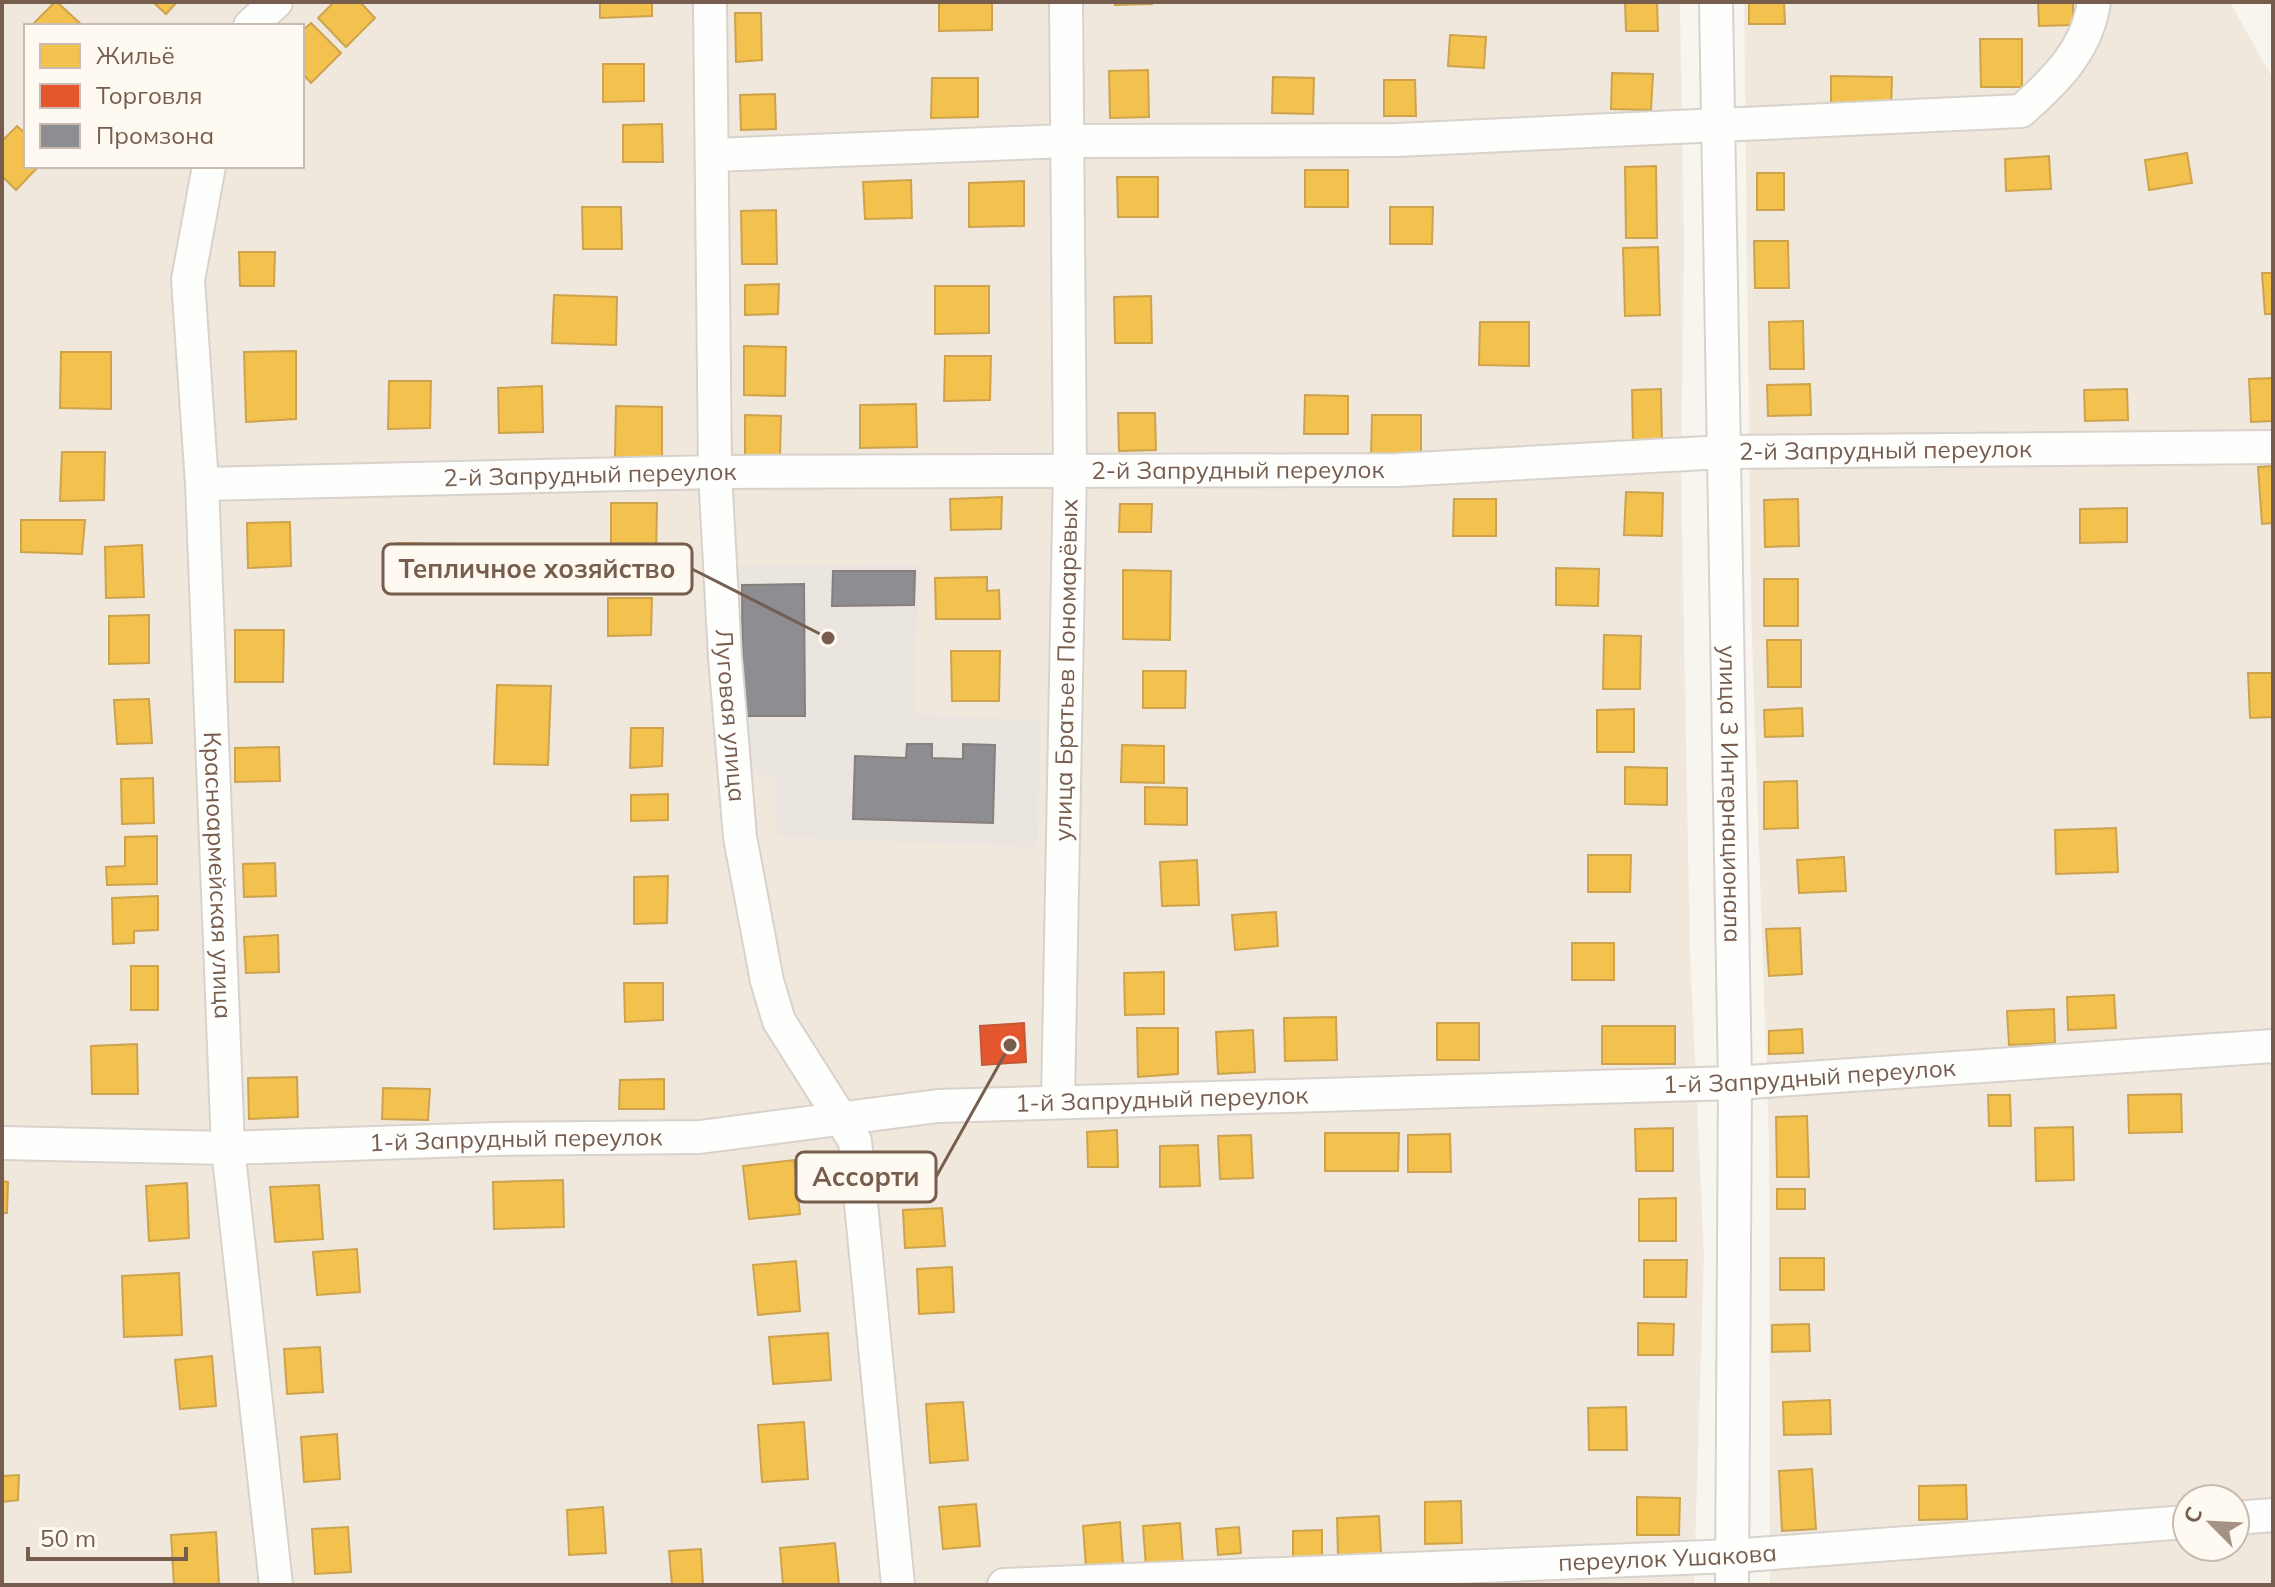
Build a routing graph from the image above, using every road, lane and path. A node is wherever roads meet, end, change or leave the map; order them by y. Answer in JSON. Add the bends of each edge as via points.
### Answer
{"nodes":[{"id":1,"x":276,"y":2,"type":"edge"},
{"id":2,"x":710,"y":2,"type":"edge"},
{"id":3,"x":1066,"y":2,"type":"edge"},
{"id":4,"x":1716,"y":2,"type":"edge"},
{"id":5,"x":2094,"y":2,"type":"edge"},
{"id":6,"x":252,"y":24,"type":"edge"},
{"id":7,"x":1718,"y":126,"type":"junction"},
{"id":8,"x":1065,"y":141,"type":"junction"},
{"id":9,"x":714,"y":155,"type":"junction"},
{"id":10,"x":209,"y":168,"type":"edge"},
{"id":11,"x":2273,"y":447,"type":"edge"},
{"id":12,"x":1724,"y":452,"type":"junction"},
{"id":13,"x":1070,"y":469,"type":"junction"},
{"id":14,"x":715,"y":472,"type":"junction"},
{"id":15,"x":202,"y":484,"type":"junction"},
{"id":16,"x":2273,"y":1046,"type":"edge"},
{"id":17,"x":1735,"y":1083,"type":"junction"},
{"id":18,"x":1058,"y":1100,"type":"junction"},
{"id":19,"x":843,"y":1117,"type":"junction"},
{"id":20,"x":2,"y":1143,"type":"edge"},
{"id":21,"x":228,"y":1148,"type":"junction"},
{"id":22,"x":2273,"y":1515,"type":"edge"},
{"id":23,"x":2251,"y":1517,"type":"edge"},
{"id":24,"x":2171,"y":1524,"type":"edge"},
{"id":25,"x":1732,"y":1571,"type":"edge"},
{"id":26,"x":276,"y":1585,"type":"edge"},
{"id":27,"x":898,"y":1585,"type":"edge"},
{"id":28,"x":1004,"y":1585,"type":"edge"}],
"edges":[{"from":1,"to":6,"type":"street"},
{"from":2,"to":9,"type":"street","name":"Луговая улица"},
{"from":3,"to":8,"type":"street","name":"улица Братьев Пономарёвых"},
{"from":4,"to":7,"type":"street","name":"улица 3 Интернационала"},
{"from":5,"to":7,"type":"street","via":[[2090,29],[2060,76],[2021,111]]},
{"from":7,"to":8,"type":"street","via":[[1397,140]]},
{"from":7,"to":12,"type":"street","name":"улица 3 Интернационала"},
{"from":8,"to":9,"type":"street"},
{"from":8,"to":13,"type":"street","name":"улица Братьев Пономарёвых"},
{"from":9,"to":14,"type":"street","name":"Луговая улица"},
{"from":10,"to":15,"type":"street","name":"Красноармейская улица","via":[[188,280]]},
{"from":11,"to":12,"type":"street","name":"2-й Запрудный переулок"},
{"from":12,"to":13,"type":"street","name":"2-й Запрудный переулок","via":[[1398,470]]},
{"from":12,"to":17,"type":"street","name":"улица 3 Интернационала"},
{"from":13,"to":14,"type":"street","name":"2-й Запрудный переулок"},
{"from":13,"to":18,"type":"street","name":"улица Братьев Пономарёвых"},
{"from":14,"to":15,"type":"street","name":"2-й Запрудный переулок"},
{"from":14,"to":19,"type":"street","name":"Луговая улица","via":[[740,837],[767,981],[779,1021]]},
{"from":15,"to":21,"type":"street","name":"Красноармейская улица"},
{"from":16,"to":17,"type":"street","name":"1-й Запрудный переулок"},
{"from":17,"to":18,"type":"street","name":"1-й Запрудный переулок"},
{"from":17,"to":25,"type":"street","name":"улица 3 Интернационала"},
{"from":18,"to":19,"type":"street","name":"1-й Запрудный переулок"},
{"from":19,"to":21,"type":"street","name":"1-й Запрудный переулок","via":[[700,1137]]},
{"from":19,"to":27,"type":"street","via":[[855,1141]]},
{"from":20,"to":21,"type":"street","name":"1-й Запрудный переулок"},
{"from":21,"to":26,"type":"street","name":"Красноармейская улица"},
{"from":22,"to":23,"type":"street"},
{"from":24,"to":25,"type":"street","name":"переулок Ушакова"},
{"from":25,"to":28,"type":"street","name":"переулок Ушакова"}]}
